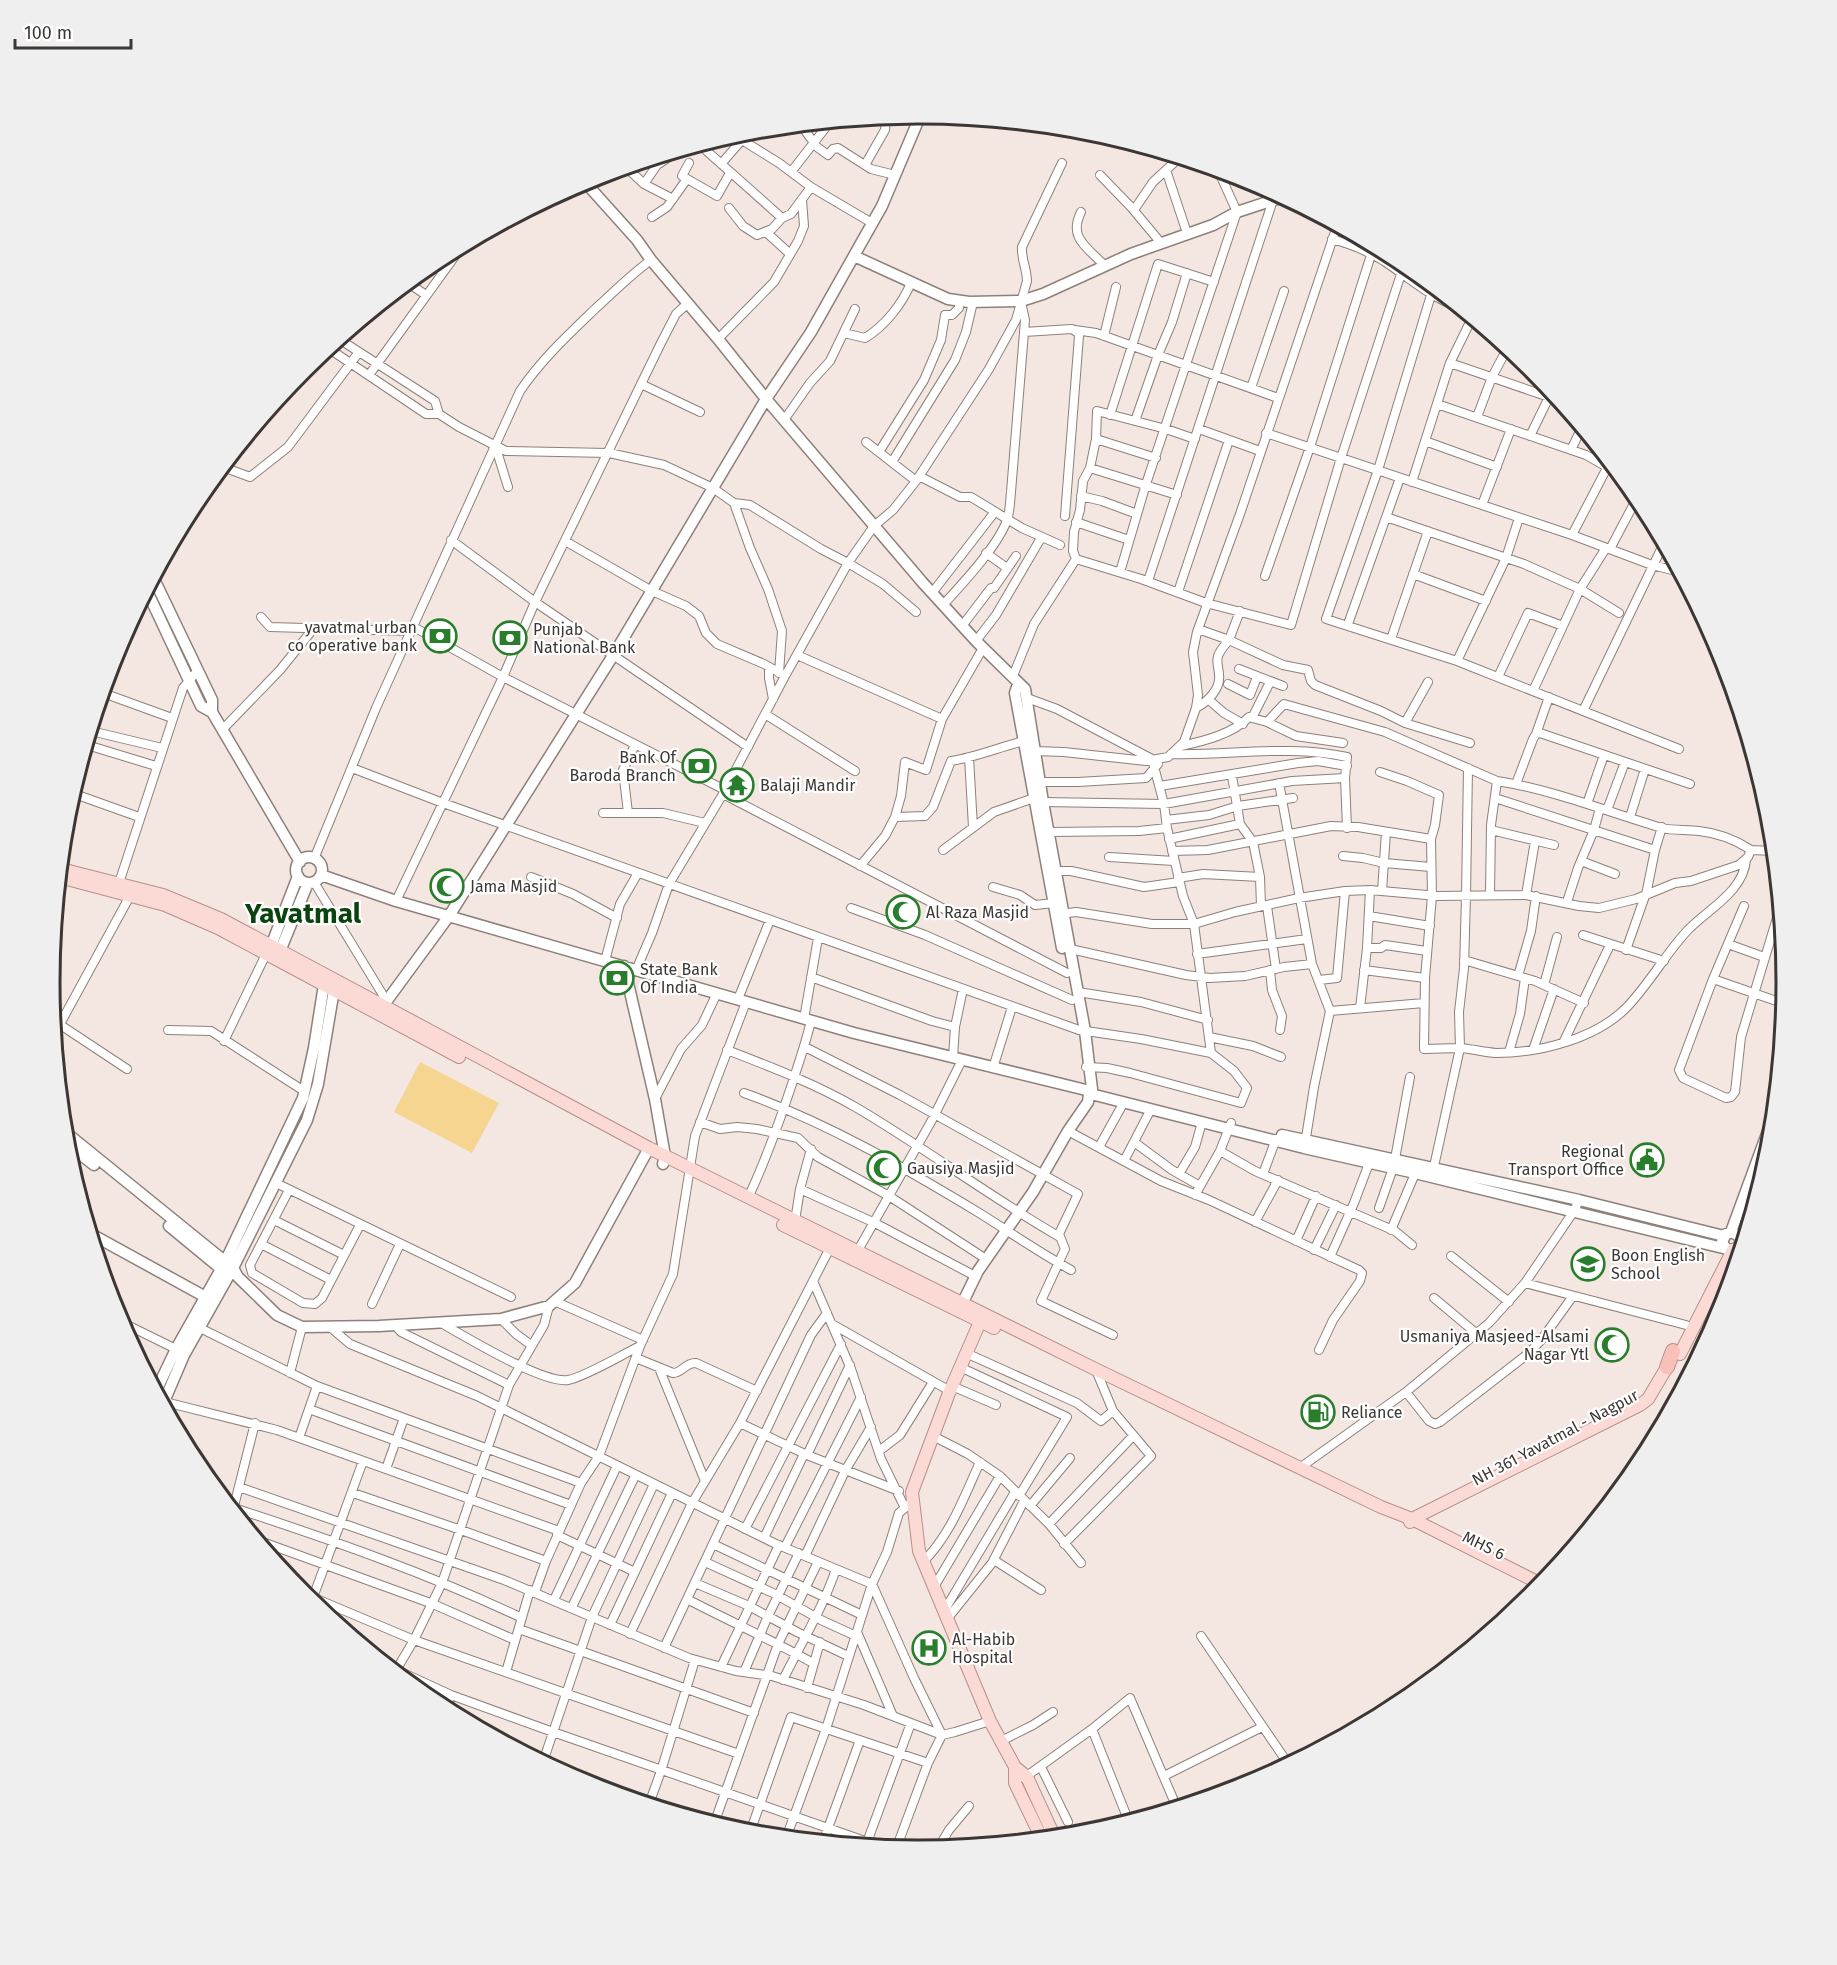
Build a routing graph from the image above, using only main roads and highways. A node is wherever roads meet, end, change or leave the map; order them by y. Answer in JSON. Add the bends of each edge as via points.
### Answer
{"nodes":[{"id":1,"x":67,"y":873,"type":"edge"},
{"id":2,"x":67,"y":873,"type":"edge"},
{"id":3,"x":133,"y":892,"type":"junction"},
{"id":4,"x":330,"y":983,"type":"junction"},
{"id":5,"x":647,"y":1151,"type":"junction"},
{"id":6,"x":688,"y":1172,"type":"junction"},
{"id":7,"x":1735,"y":1243,"type":"edge"},
{"id":8,"x":832,"y":1244,"type":"junction"},
{"id":9,"x":982,"y":1318,"type":"junction"},
{"id":10,"x":1677,"y":1352,"type":"junction"},
{"id":11,"x":1670,"y":1368,"type":"joint"},
{"id":12,"x":1097,"y":1373,"type":"junction"},
{"id":13,"x":1414,"y":1525,"type":"junction"},
{"id":14,"x":1534,"y":1581,"type":"edge"},
{"id":15,"x":1531,"y":1585,"type":"edge"},
{"id":16,"x":1015,"y":1767,"type":"junction"},
{"id":17,"x":1052,"y":1831,"type":"edge"},
{"id":18,"x":1039,"y":1833,"type":"edge"}],
"edges":[{"from":1,"to":3,"type":"main road","via":[[119,883]]},
{"from":2,"to":3,"type":"main road"},
{"from":3,"to":4,"type":"main road","via":[[163,895],[221,920]]},
{"from":4,"to":5,"type":"main road"},
{"from":4,"to":5,"type":"main road","via":[[385,1003]]},
{"from":5,"to":6,"type":"main road"},
{"from":6,"to":8,"type":"main road"},
{"from":6,"to":8,"type":"main road","via":[[795,1221]]},
{"from":7,"to":10,"type":"main road"},
{"from":7,"to":10,"type":"main road","via":[[1686,1325]]},
{"from":8,"to":9,"type":"main road"},
{"from":8,"to":9,"type":"main road","via":[[857,1252],[962,1304]]},
{"from":9,"to":12,"type":"main road"},
{"from":9,"to":16,"type":"main road","via":[[951,1388],[909,1504],[923,1562],[990,1721]]},
{"from":10,"to":11,"type":"highway"},
{"from":11,"to":13,"type":"main road","via":[[1640,1404]]},
{"from":12,"to":13,"type":"main road"},
{"from":12,"to":13,"type":"main road","via":[[1301,1467]]},
{"from":13,"to":14,"type":"main road"},
{"from":13,"to":15,"type":"main road","name":"MHS 6"},
{"from":16,"to":17,"type":"main road","via":[[1027,1777]]},
{"from":16,"to":18,"type":"main road","via":[[1016,1783]]}]}
